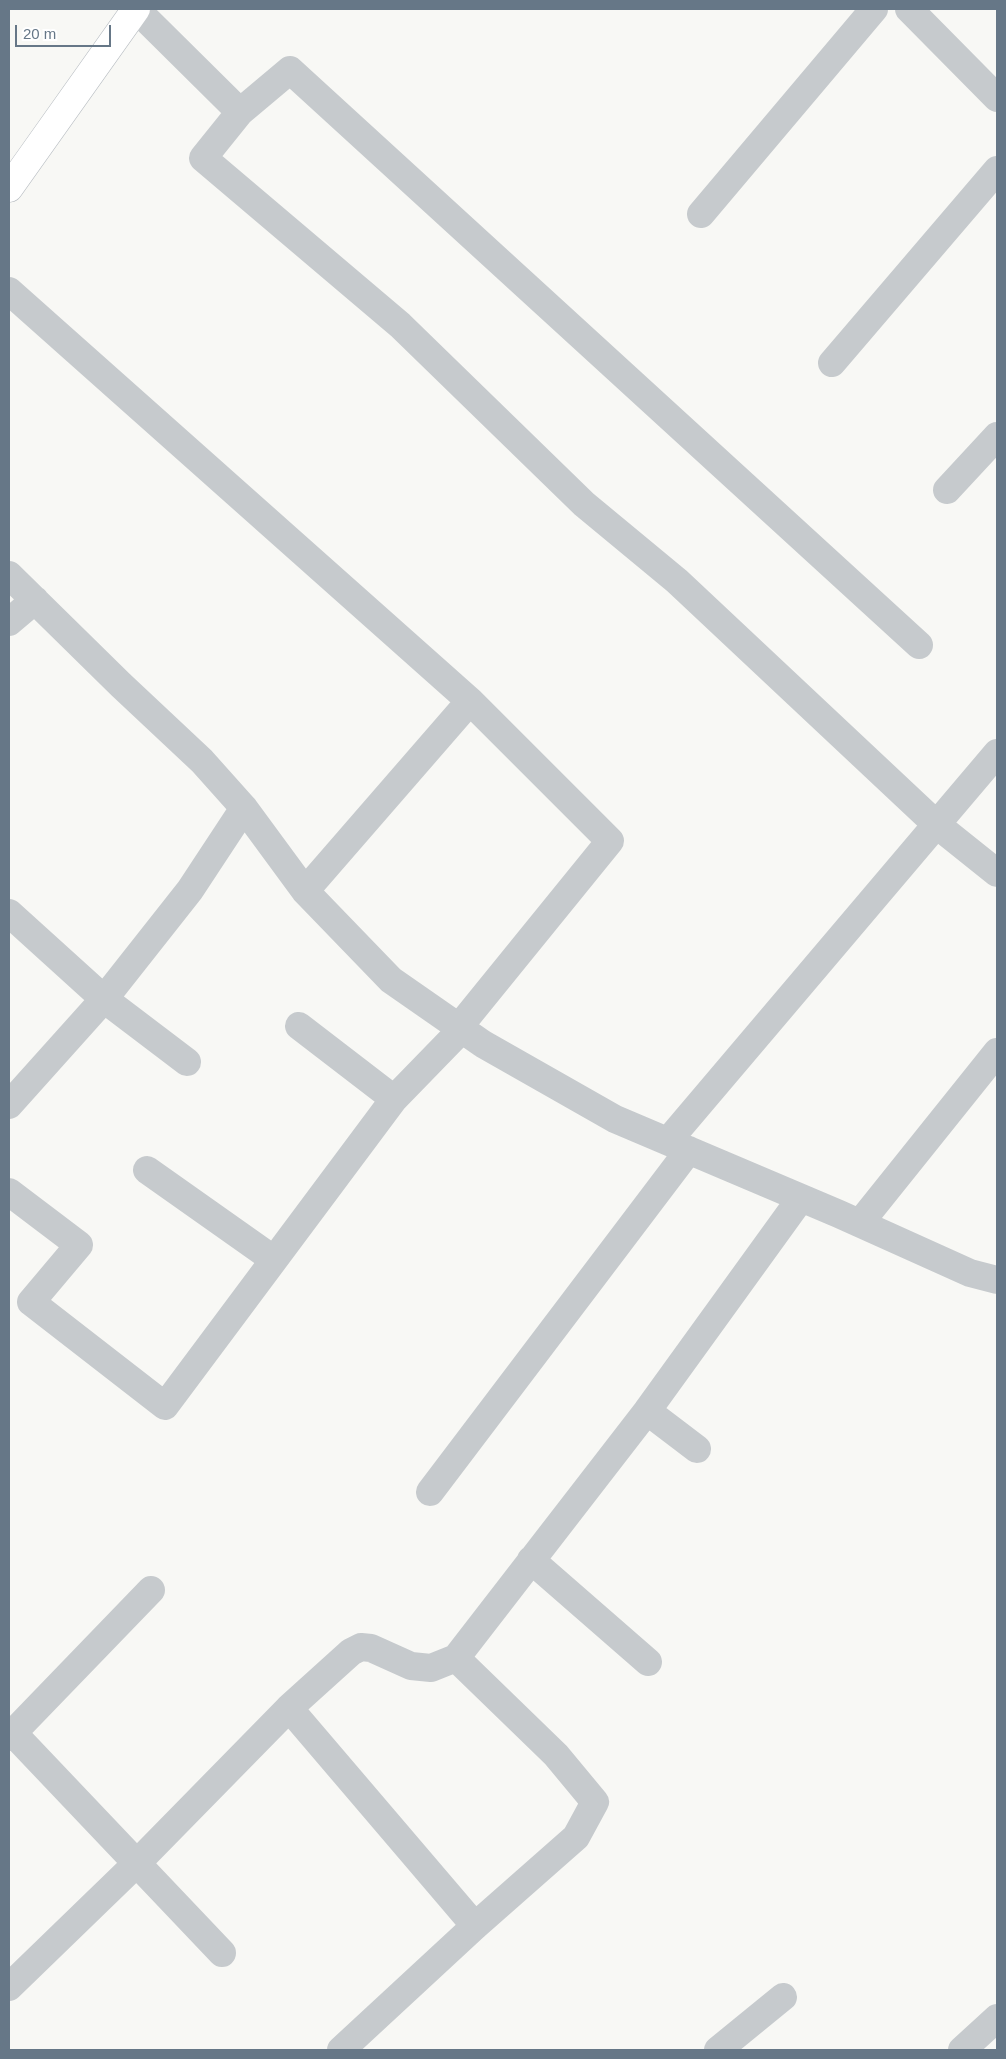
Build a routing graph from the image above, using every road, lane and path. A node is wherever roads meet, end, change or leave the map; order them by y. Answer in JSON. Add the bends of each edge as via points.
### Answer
{"nodes":[{"id":1,"x":136,"y":9,"type":"edge"},
{"id":2,"x":874,"y":9,"type":"edge"},
{"id":3,"x":909,"y":9,"type":"edge"},
{"id":4,"x":997,"y":98,"type":"edge"},
{"id":5,"x":240,"y":112,"type":"junction"},
{"id":6,"x":997,"y":170,"type":"edge"},
{"id":7,"x":9,"y":188,"type":"edge"},
{"id":8,"x":701,"y":214,"type":"dead end"},
{"id":9,"x":9,"y":291,"type":"edge"},
{"id":10,"x":832,"y":363,"type":"dead end"},
{"id":11,"x":997,"y":436,"type":"edge"},
{"id":12,"x":947,"y":490,"type":"dead end"},
{"id":13,"x":9,"y":575,"type":"edge"},
{"id":14,"x":35,"y":600,"type":"junction"},
{"id":15,"x":9,"y":622,"type":"edge"},
{"id":16,"x":919,"y":645,"type":"dead end"},
{"id":17,"x":470,"y":701,"type":"junction"},
{"id":18,"x":997,"y":753,"type":"edge"},
{"id":19,"x":244,"y":808,"type":"junction"},
{"id":20,"x":938,"y":825,"type":"junction"},
{"id":21,"x":997,"y":873,"type":"edge"},
{"id":22,"x":306,"y":891,"type":"junction"},
{"id":23,"x":9,"y":913,"type":"edge"},
{"id":24,"x":104,"y":999,"type":"junction"},
{"id":25,"x":299,"y":1026,"type":"dead end"},
{"id":26,"x":461,"y":1027,"type":"junction"},
{"id":27,"x":997,"y":1052,"type":"edge"},
{"id":28,"x":187,"y":1062,"type":"dead end"},
{"id":29,"x":394,"y":1100,"type":"junction"},
{"id":30,"x":9,"y":1105,"type":"edge"},
{"id":31,"x":679,"y":1146,"type":"junction"},
{"id":32,"x":147,"y":1170,"type":"dead end"},
{"id":33,"x":9,"y":1192,"type":"edge"},
{"id":34,"x":801,"y":1198,"type":"junction"},
{"id":35,"x":860,"y":1223,"type":"junction"},
{"id":36,"x":274,"y":1259,"type":"junction"},
{"id":37,"x":997,"y":1280,"type":"edge"},
{"id":38,"x":648,"y":1411,"type":"junction"},
{"id":39,"x":697,"y":1449,"type":"dead end"},
{"id":40,"x":430,"y":1492,"type":"dead end"},
{"id":41,"x":531,"y":1560,"type":"junction"},
{"id":42,"x":150,"y":1590,"type":"dead end"},
{"id":43,"x":456,"y":1658,"type":"junction"},
{"id":44,"x":648,"y":1662,"type":"dead end"},
{"id":45,"x":289,"y":1708,"type":"junction"},
{"id":46,"x":11,"y":1735,"type":"edge"},
{"id":47,"x":138,"y":1862,"type":"junction"},
{"id":48,"x":475,"y":1926,"type":"junction"},
{"id":49,"x":222,"y":1954,"type":"dead end"},
{"id":50,"x":9,"y":1987,"type":"edge"},
{"id":51,"x":783,"y":1997,"type":"dead end"},
{"id":52,"x":997,"y":2018,"type":"edge"},
{"id":53,"x":341,"y":2050,"type":"edge"},
{"id":54,"x":718,"y":2050,"type":"edge"},
{"id":55,"x":962,"y":2050,"type":"edge"}],
"edges":[{"from":1,"to":5,"type":"street"},
{"from":1,"to":7,"type":"main road"},
{"from":2,"to":8,"type":"street"},
{"from":3,"to":4,"type":"street"},
{"from":5,"to":16,"type":"street","via":[[290,70]]},
{"from":5,"to":20,"type":"street","via":[[202,158],[400,324],[584,504],[677,581]]},
{"from":6,"to":10,"type":"street"},
{"from":9,"to":17,"type":"street"},
{"from":11,"to":12,"type":"street"},
{"from":13,"to":14,"type":"street"},
{"from":14,"to":15,"type":"street"},
{"from":14,"to":19,"type":"street","via":[[202,761]]},
{"from":17,"to":22,"type":"street"},
{"from":17,"to":26,"type":"street","via":[[610,841]]},
{"from":18,"to":20,"type":"street"},
{"from":19,"to":22,"type":"street"},
{"from":19,"to":24,"type":"street","via":[[190,890]]},
{"from":20,"to":21,"type":"street"},
{"from":20,"to":31,"type":"street"},
{"from":22,"to":26,"type":"street","via":[[391,980]]},
{"from":23,"to":24,"type":"street"},
{"from":24,"to":28,"type":"street"},
{"from":24,"to":30,"type":"street"},
{"from":25,"to":29,"type":"street"},
{"from":26,"to":29,"type":"street"},
{"from":26,"to":31,"type":"street","via":[[483,1044],[615,1119]]},
{"from":27,"to":35,"type":"street"},
{"from":29,"to":36,"type":"street"},
{"from":31,"to":34,"type":"street"},
{"from":31,"to":40,"type":"street"},
{"from":32,"to":36,"type":"street"},
{"from":33,"to":36,"type":"street","via":[[79,1245],[31,1302],[165,1406]]},
{"from":34,"to":35,"type":"street"},
{"from":34,"to":38,"type":"street"},
{"from":35,"to":37,"type":"street","via":[[970,1273]]},
{"from":38,"to":39,"type":"street"},
{"from":38,"to":41,"type":"street"},
{"from":41,"to":43,"type":"street"},
{"from":41,"to":44,"type":"street"},
{"from":42,"to":46,"type":"street"},
{"from":43,"to":45,"type":"street","via":[[431,1668],[411,1666],[371,1648],[361,1647],[351,1652]]},
{"from":43,"to":48,"type":"street","via":[[556,1755],[595,1802],[576,1837]]},
{"from":45,"to":47,"type":"street"},
{"from":45,"to":48,"type":"street"},
{"from":46,"to":47,"type":"street"},
{"from":47,"to":49,"type":"street"},
{"from":47,"to":50,"type":"street"},
{"from":48,"to":53,"type":"street"},
{"from":51,"to":54,"type":"street"},
{"from":52,"to":55,"type":"street"}]}
